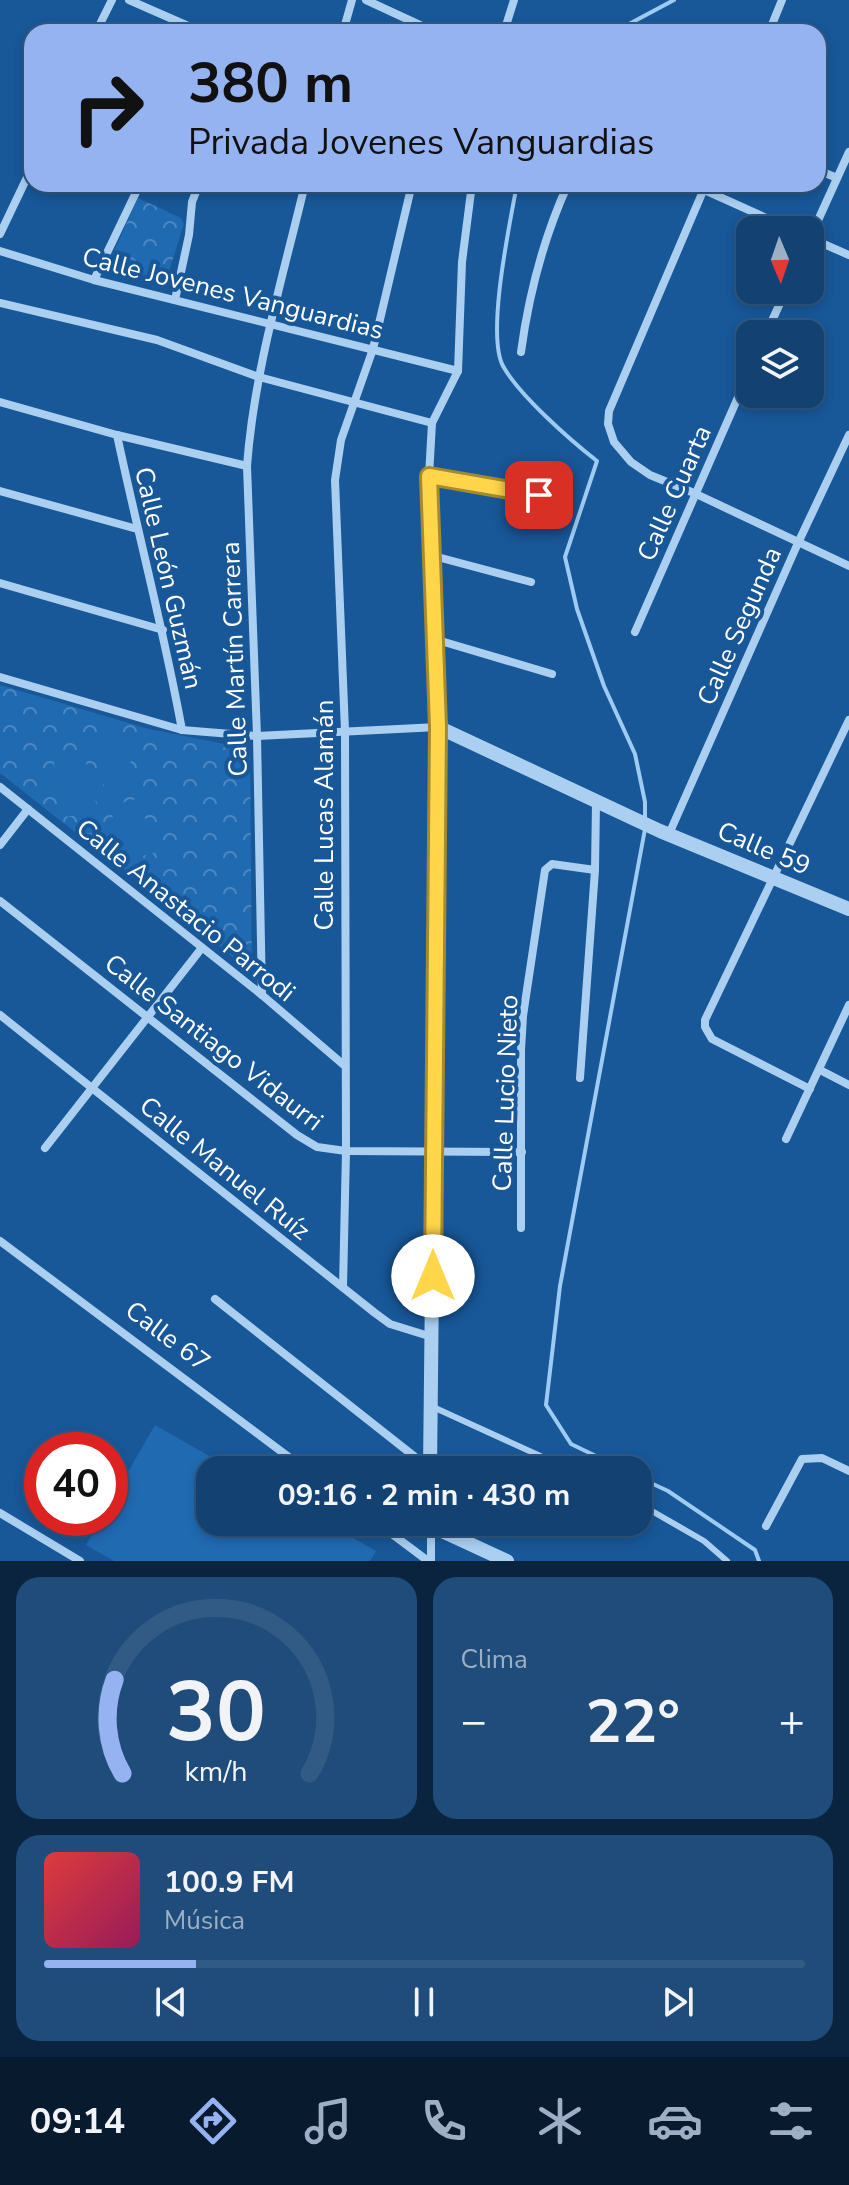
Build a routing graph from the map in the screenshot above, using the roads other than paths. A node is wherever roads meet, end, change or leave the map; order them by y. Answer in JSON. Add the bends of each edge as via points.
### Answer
{"nodes":[{"id":1,"x":112,"y":0,"type":"edge"},
{"id":2,"x":129,"y":0,"type":"edge"},
{"id":3,"x":352,"y":0,"type":"edge"},
{"id":4,"x":366,"y":0,"type":"edge"},
{"id":5,"x":514,"y":0,"type":"edge"},
{"id":6,"x":782,"y":0,"type":"edge"},
{"id":7,"x":100,"y":24,"type":"edge"},
{"id":8,"x":184,"y":24,"type":"edge"},
{"id":9,"x":345,"y":24,"type":"edge"},
{"id":10,"x":418,"y":24,"type":"edge"},
{"id":11,"x":506,"y":24,"type":"edge"},
{"id":12,"x":772,"y":24,"type":"edge"},
{"id":13,"x":849,"y":152,"type":"edge"},
{"id":14,"x":826,"y":173,"type":"edge"},
{"id":15,"x":837,"y":178,"type":"junction"},
{"id":16,"x":24,"y":184,"type":"edge"},
{"id":17,"x":136,"y":192,"type":"edge"},
{"id":18,"x":196,"y":192,"type":"edge"},
{"id":19,"x":303,"y":192,"type":"edge"},
{"id":20,"x":410,"y":192,"type":"edge"},
{"id":21,"x":471,"y":192,"type":"edge"},
{"id":22,"x":565,"y":192,"type":"edge"},
{"id":23,"x":703,"y":192,"type":"edge"},
{"id":24,"x":715,"y":192,"type":"edge"},
{"id":25,"x":764,"y":216,"type":"edge"},
{"id":26,"x":820,"y":216,"type":"edge"},
{"id":27,"x":0,"y":234,"type":"edge"},
{"id":28,"x":824,"y":244,"type":"edge"},
{"id":29,"x":0,"y":251,"type":"edge"},
{"id":30,"x":849,"y":255,"type":"edge"},
{"id":31,"x":94,"y":280,"type":"junction"},
{"id":32,"x":175,"y":300,"type":"junction"},
{"id":33,"x":0,"y":303,"type":"edge"},
{"id":34,"x":272,"y":325,"type":"junction"},
{"id":35,"x":373,"y":349,"type":"junction"},
{"id":36,"x":521,"y":352,"type":"dead end"},
{"id":37,"x":458,"y":371,"type":"junction"},
{"id":38,"x":259,"y":377,"type":"junction"},
{"id":39,"x":353,"y":401,"type":"junction"},
{"id":40,"x":736,"y":401,"type":"edge"},
{"id":41,"x":0,"y":402,"type":"edge"},
{"id":42,"x":432,"y":423,"type":"junction"},
{"id":43,"x":117,"y":435,"type":"junction"},
{"id":44,"x":849,"y":435,"type":"edge"},
{"id":45,"x":247,"y":466,"type":"junction"},
{"id":46,"x":429,"y":476,"type":"junction"},
{"id":47,"x":0,"y":491,"type":"edge"},
{"id":48,"x":694,"y":493,"type":"junction"},
{"id":49,"x":539,"y":495,"type":"dead end"},
{"id":50,"x":137,"y":529,"type":"junction"},
{"id":51,"x":798,"y":543,"type":"junction"},
{"id":52,"x":430,"y":555,"type":"junction"},
{"id":53,"x":849,"y":566,"type":"edge"},
{"id":54,"x":531,"y":582,"type":"dead end"},
{"id":55,"x":0,"y":583,"type":"edge"},
{"id":56,"x":163,"y":630,"type":"junction"},
{"id":57,"x":635,"y":632,"type":"dead end"},
{"id":58,"x":434,"y":639,"type":"junction"},
{"id":59,"x":552,"y":674,"type":"dead end"},
{"id":60,"x":0,"y":677,"type":"edge"},
{"id":61,"x":849,"y":720,"type":"edge"},
{"id":62,"x":438,"y":727,"type":"junction"},
{"id":63,"x":182,"y":730,"type":"junction"},
{"id":64,"x":345,"y":731,"type":"junction"},
{"id":65,"x":257,"y":736,"type":"junction"},
{"id":66,"x":0,"y":787,"type":"edge"},
{"id":67,"x":596,"y":802,"type":"junction"},
{"id":68,"x":28,"y":809,"type":"junction"},
{"id":69,"x":665,"y":832,"type":"junction"},
{"id":70,"x":0,"y":845,"type":"edge"},
{"id":71,"x":595,"y":870,"type":"junction"},
{"id":72,"x":773,"y":878,"type":"junction"},
{"id":73,"x":0,"y":901,"type":"edge"},
{"id":74,"x":849,"y":909,"type":"edge"},
{"id":75,"x":201,"y":949,"type":"junction"},
{"id":76,"x":262,"y":995,"type":"junction"},
{"id":77,"x":849,"y":1005,"type":"edge"},
{"id":78,"x":0,"y":1015,"type":"edge"},
{"id":79,"x":149,"y":1019,"type":"junction"},
{"id":80,"x":345,"y":1066,"type":"junction"},
{"id":81,"x":820,"y":1070,"type":"junction"},
{"id":82,"x":580,"y":1078,"type":"dead end"},
{"id":83,"x":849,"y":1085,"type":"edge"},
{"id":84,"x":93,"y":1088,"type":"junction"},
{"id":85,"x":810,"y":1089,"type":"junction"},
{"id":86,"x":786,"y":1139,"type":"dead end"},
{"id":87,"x":45,"y":1148,"type":"dead end"},
{"id":88,"x":346,"y":1151,"type":"junction"},
{"id":89,"x":522,"y":1152,"type":"junction"},
{"id":90,"x":434,"y":1154,"type":"junction"},
{"id":91,"x":521,"y":1228,"type":"dead end"},
{"id":92,"x":0,"y":1241,"type":"edge"},
{"id":93,"x":343,"y":1287,"type":"junction"},
{"id":94,"x":215,"y":1299,"type":"dead end"},
{"id":95,"x":433,"y":1337,"type":"junction"},
{"id":96,"x":430,"y":1406,"type":"junction"},
{"id":97,"x":287,"y":1456,"type":"edge"},
{"id":98,"x":414,"y":1456,"type":"edge"},
{"id":99,"x":430,"y":1456,"type":"edge"},
{"id":100,"x":540,"y":1456,"type":"edge"},
{"id":101,"x":849,"y":1471,"type":"edge"},
{"id":102,"x":652,"y":1511,"type":"edge"},
{"id":103,"x":0,"y":1513,"type":"edge"},
{"id":104,"x":766,"y":1526,"type":"dead end"},
{"id":105,"x":395,"y":1536,"type":"edge"},
{"id":106,"x":431,"y":1536,"type":"edge"},
{"id":107,"x":456,"y":1536,"type":"edge"},
{"id":108,"x":80,"y":1561,"type":"edge"},
{"id":109,"x":430,"y":1561,"type":"edge"},
{"id":110,"x":507,"y":1561,"type":"edge"},
{"id":111,"x":727,"y":1561,"type":"edge"}],
"edges":[{"from":1,"to":7,"type":"street"},
{"from":2,"to":8,"type":"street"},
{"from":3,"to":9,"type":"street"},
{"from":4,"to":10,"type":"street"},
{"from":5,"to":11,"type":"street"},
{"from":6,"to":12,"type":"street"},
{"from":13,"to":15,"type":"street"},
{"from":14,"to":15,"type":"street"},
{"from":15,"to":26,"type":"street"},
{"from":16,"to":27,"type":"street"},
{"from":17,"to":31,"type":"street"},
{"from":18,"to":32,"type":"street"},
{"from":19,"to":34,"type":"street","name":"Calle Martín Carrera"},
{"from":20,"to":35,"type":"street","name":"Calle Lucas Alamán"},
{"from":21,"to":37,"type":"street"},
{"from":22,"to":36,"type":"street","via":[[528,300]]},
{"from":23,"to":48,"type":"street","via":[[609,411],[610,434],[631,462]]},
{"from":24,"to":25,"type":"street"},
{"from":28,"to":30,"type":"street"},
{"from":29,"to":31,"type":"street","name":"Calle Jovenes Vanguardias"},
{"from":31,"to":32,"type":"street","name":"Calle Jovenes Vanguardias"},
{"from":32,"to":34,"type":"street","name":"Calle Jovenes Vanguardias"},
{"from":33,"to":38,"type":"street","via":[[157,340]]},
{"from":34,"to":35,"type":"street","name":"Calle Jovenes Vanguardias"},
{"from":34,"to":38,"type":"street","name":"Calle Martín Carrera"},
{"from":35,"to":37,"type":"street","name":"Calle Jovenes Vanguardias"},
{"from":35,"to":39,"type":"street","name":"Calle Lucas Alamán"},
{"from":37,"to":42,"type":"street"},
{"from":38,"to":39,"type":"street"},
{"from":38,"to":45,"type":"street","name":"Calle Martín Carrera"},
{"from":39,"to":42,"type":"street"},
{"from":39,"to":64,"type":"street","name":"Calle Lucas Alamán","via":[[335,480]]},
{"from":40,"to":48,"type":"street","name":"Calle Cuarta"},
{"from":41,"to":43,"type":"street"},
{"from":42,"to":46,"type":"street"},
{"from":43,"to":45,"type":"street"},
{"from":43,"to":50,"type":"street","name":"Calle León Guzmán"},
{"from":44,"to":51,"type":"street","name":"Calle Segunda"},
{"from":45,"to":65,"type":"street","name":"Calle Martín Carrera"},
{"from":46,"to":49,"type":"street"},
{"from":46,"to":52,"type":"street"},
{"from":47,"to":50,"type":"street"},
{"from":48,"to":51,"type":"street"},
{"from":48,"to":57,"type":"street","name":"Calle Cuarta"},
{"from":50,"to":56,"type":"street","name":"Calle León Guzmán"},
{"from":51,"to":53,"type":"street"},
{"from":51,"to":69,"type":"street","name":"Calle Segunda"},
{"from":52,"to":54,"type":"street"},
{"from":52,"to":58,"type":"street"},
{"from":55,"to":56,"type":"street"},
{"from":56,"to":63,"type":"street","name":"Calle León Guzmán"},
{"from":58,"to":59,"type":"street"},
{"from":58,"to":62,"type":"street"},
{"from":60,"to":63,"type":"street"},
{"from":61,"to":72,"type":"street"},
{"from":62,"to":64,"type":"street"},
{"from":62,"to":67,"type":"street","name":"Calle 59"},
{"from":62,"to":90,"type":"street"},
{"from":63,"to":65,"type":"street"},
{"from":64,"to":65,"type":"street"},
{"from":64,"to":80,"type":"street","name":"Calle Lucas Alamán"},
{"from":65,"to":76,"type":"street","name":"Calle Martín Carrera"},
{"from":66,"to":68,"type":"street","name":"Calle Anastacio Parrodi"},
{"from":67,"to":69,"type":"street","name":"Calle 59"},
{"from":67,"to":71,"type":"street"},
{"from":68,"to":70,"type":"street"},
{"from":68,"to":75,"type":"street","name":"Calle Anastacio Parrodi"},
{"from":69,"to":72,"type":"street","name":"Calle 59"},
{"from":71,"to":82,"type":"street"},
{"from":71,"to":89,"type":"street","name":"Calle Lucio Nieto","via":[[546,866],[523,1016]]},
{"from":72,"to":74,"type":"street","name":"Calle 59"},
{"from":72,"to":85,"type":"street","via":[[705,1020],[707,1033]]},
{"from":73,"to":79,"type":"street","name":"Calle Santiago Vidaurri"},
{"from":75,"to":76,"type":"street","name":"Calle Anastacio Parrodi"},
{"from":75,"to":79,"type":"street"},
{"from":76,"to":80,"type":"street","name":"Calle Anastacio Parrodi"},
{"from":77,"to":81,"type":"street"},
{"from":78,"to":84,"type":"street","name":"Calle Manuel Ruíz"},
{"from":79,"to":84,"type":"street"},
{"from":79,"to":88,"type":"street","name":"Calle Santiago Vidaurri","via":[[297,1135],[317,1147]]},
{"from":80,"to":88,"type":"street","name":"Calle Lucas Alamán"},
{"from":81,"to":83,"type":"street"},
{"from":81,"to":85,"type":"street"},
{"from":84,"to":87,"type":"street"},
{"from":84,"to":93,"type":"street","name":"Calle Manuel Ruíz"},
{"from":85,"to":86,"type":"street"},
{"from":88,"to":90,"type":"street","name":"Calle Santiago Vidaurri"},
{"from":88,"to":93,"type":"street","name":"Calle Lucas Alamán"},
{"from":89,"to":90,"type":"street","name":"Calle Santiago Vidaurri"},
{"from":89,"to":91,"type":"street","name":"Calle Lucio Nieto"},
{"from":90,"to":95,"type":"street"},
{"from":92,"to":97,"type":"street","name":"Calle 67"},
{"from":93,"to":95,"type":"street","name":"Calle Manuel Ruíz","via":[[390,1324]]},
{"from":94,"to":98,"type":"street"},
{"from":95,"to":96,"type":"street"},
{"from":96,"to":99,"type":"street"},
{"from":96,"to":100,"type":"lane"},
{"from":101,"to":104,"type":"street","via":[[822,1458],[806,1458]]},
{"from":102,"to":111,"type":"lane"},
{"from":103,"to":108,"type":"street"},
{"from":105,"to":109,"type":"street"},
{"from":106,"to":109,"type":"street"},
{"from":107,"to":110,"type":"street"}]}
